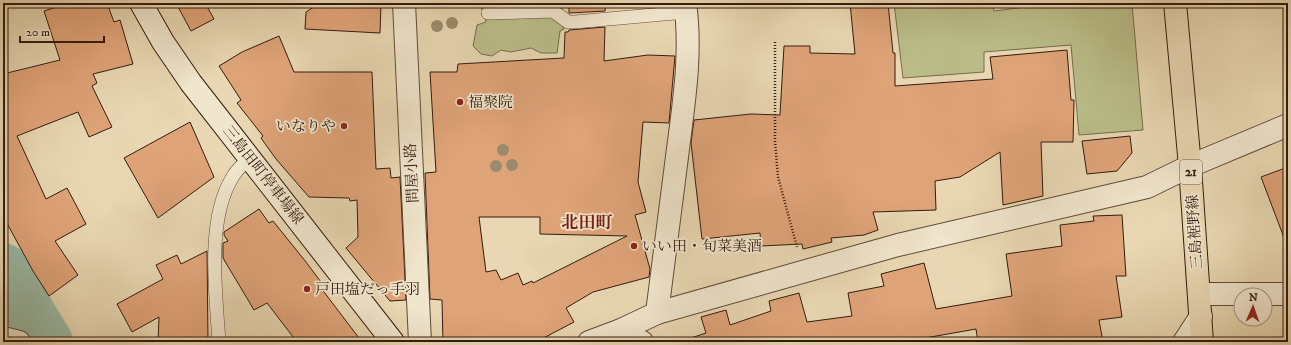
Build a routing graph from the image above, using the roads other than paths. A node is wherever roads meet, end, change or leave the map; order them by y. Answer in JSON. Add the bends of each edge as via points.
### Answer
{"nodes":[{"id":1,"x":141,"y":3,"type":"edge"},
{"id":2,"x":404,"y":3,"type":"edge"},
{"id":3,"x":1175,"y":3,"type":"edge"},
{"id":4,"x":686,"y":7,"type":"edge"},
{"id":5,"x":488,"y":13,"type":"dead end"},
{"id":6,"x":1288,"y":125,"type":"edge"},
{"id":7,"x":250,"y":157,"type":"junction"},
{"id":8,"x":1190,"y":166,"type":"junction"},
{"id":9,"x":1199,"y":294,"type":"junction"},
{"id":10,"x":1288,"y":294,"type":"edge"},
{"id":11,"x":657,"y":313,"type":"junction"},
{"id":12,"x":1201,"y":316,"type":"junction"},
{"id":13,"x":621,"y":330,"type":"junction"},
{"id":14,"x":3,"y":338,"type":"edge"},
{"id":15,"x":19,"y":342,"type":"edge"},
{"id":16,"x":218,"y":342,"type":"edge"},
{"id":17,"x":393,"y":342,"type":"edge"},
{"id":18,"x":420,"y":342,"type":"edge"},
{"id":19,"x":588,"y":342,"type":"edge"},
{"id":20,"x":642,"y":342,"type":"edge"},
{"id":21,"x":1184,"y":342,"type":"edge"},
{"id":22,"x":1202,"y":342,"type":"edge"},
{"id":23,"x":1213,"y":342,"type":"edge"}],
"edges":[{"from":1,"to":7,"type":"street","name":"三島田町停車場線","via":[[163,42],[191,83]]},
{"from":2,"to":18,"type":"street","name":"問屋小路"},
{"from":3,"to":8,"type":"main road","name":"三島裾野線","number":"21"},
{"from":4,"to":5,"type":"lane","via":[[575,22],[568,22],[553,11]]},
{"from":4,"to":11,"type":"street","via":[[686,61],[681,124]]},
{"from":6,"to":8,"type":"street"},
{"from":7,"to":16,"type":"lane","via":[[227,186],[218,223],[214,248]]},
{"from":7,"to":17,"type":"street","name":"三島田町停車場線"},
{"from":8,"to":9,"type":"main road","name":"三島裾野線","number":"21"},
{"from":8,"to":11,"type":"street","via":[[1147,187],[898,245]]},
{"from":9,"to":10,"type":"street"},
{"from":9,"to":12,"type":"main road","name":"三島裾野線","number":"21"},
{"from":11,"to":13,"type":"street"},
{"from":12,"to":21,"type":"street"},
{"from":12,"to":22,"type":"main road","name":"三島裾野線","number":"21"},
{"from":12,"to":23,"type":"street"},
{"from":13,"to":19,"type":"street"},
{"from":13,"to":20,"type":"street"},
{"from":14,"to":15,"type":"street"}]}
